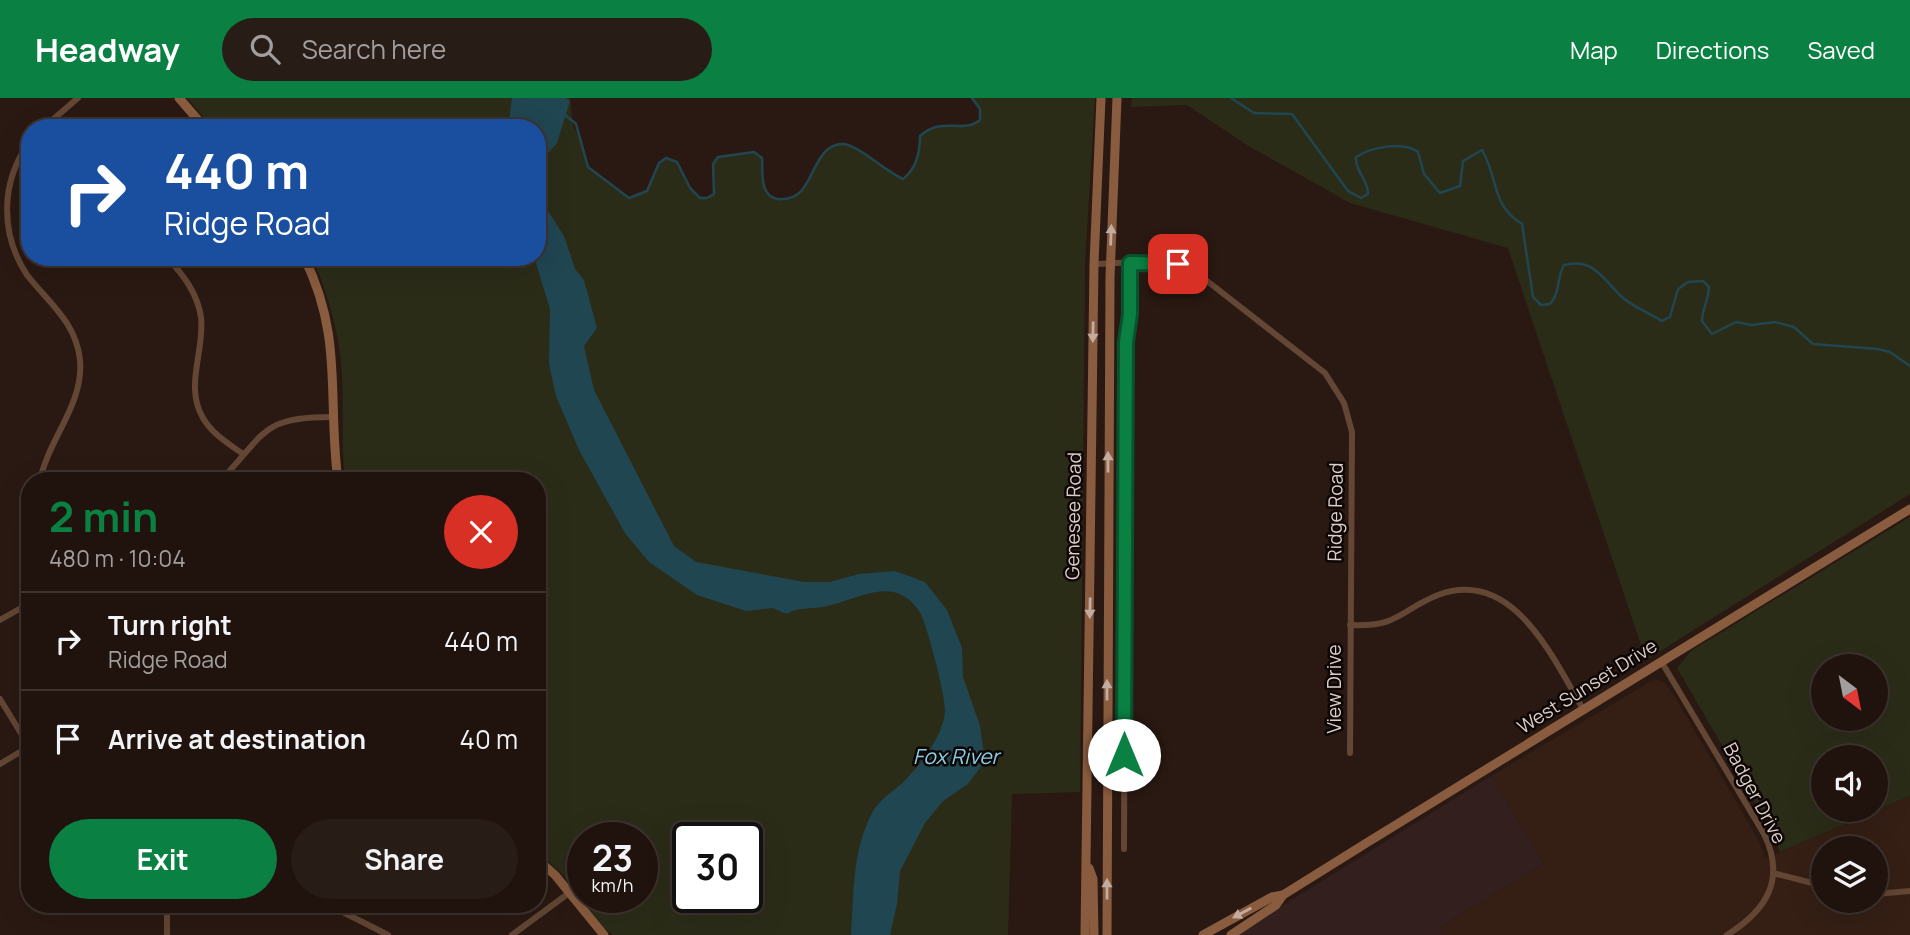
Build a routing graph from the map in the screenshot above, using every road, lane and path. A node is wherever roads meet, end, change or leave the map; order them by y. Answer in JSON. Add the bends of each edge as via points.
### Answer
{"nodes":[{"id":1,"x":78,"y":98,"type":"edge"},
{"id":2,"x":179,"y":98,"type":"edge"},
{"id":3,"x":1101,"y":98,"type":"edge"},
{"id":4,"x":1117,"y":98,"type":"edge"},
{"id":5,"x":54,"y":119,"type":"edge"},
{"id":6,"x":196,"y":119,"type":"edge"},
{"id":7,"x":21,"y":155,"type":"edge"},
{"id":8,"x":3,"y":225,"type":"edge"},
{"id":9,"x":1110,"y":263,"type":"junction"},
{"id":10,"x":1130,"y":263,"type":"junction"},
{"id":11,"x":1094,"y":264,"type":"junction"},
{"id":12,"x":21,"y":265,"type":"edge"},
{"id":13,"x":21,"y":266,"type":"edge"},
{"id":14,"x":174,"y":266,"type":"edge"},
{"id":15,"x":308,"y":266,"type":"edge"},
{"id":16,"x":335,"y":416,"type":"junction"},
{"id":17,"x":243,"y":454,"type":"junction"},
{"id":18,"x":44,"y":472,"type":"edge"},
{"id":19,"x":228,"y":472,"type":"edge"},
{"id":20,"x":338,"y":472,"type":"edge"},
{"id":21,"x":1910,"y":509,"type":"edge"},
{"id":22,"x":21,"y":608,"type":"edge"},
{"id":23,"x":0,"y":620,"type":"edge"},
{"id":24,"x":1350,"y":625,"type":"junction"},
{"id":25,"x":1661,"y":661,"type":"junction"},
{"id":26,"x":0,"y":699,"type":"edge"},
{"id":27,"x":1583,"y":709,"type":"junction"},
{"id":28,"x":21,"y":733,"type":"edge"},
{"id":29,"x":21,"y":751,"type":"edge"},
{"id":30,"x":1350,"y":753,"type":"dead end"},
{"id":31,"x":0,"y":764,"type":"edge"},
{"id":32,"x":1124,"y":849,"type":"dead end"},
{"id":33,"x":1088,"y":863,"type":"junction"},
{"id":34,"x":546,"y":869,"type":"edge"},
{"id":35,"x":1773,"y":873,"type":"junction"},
{"id":36,"x":1811,"y":883,"type":"edge"},
{"id":37,"x":567,"y":891,"type":"edge"},
{"id":38,"x":1910,"y":891,"type":"edge"},
{"id":39,"x":1888,"y":893,"type":"edge"},
{"id":40,"x":567,"y":894,"type":"edge"},
{"id":41,"x":1283,"y":895,"type":"junction"},
{"id":42,"x":546,"y":910,"type":"edge"},
{"id":43,"x":167,"y":913,"type":"edge"},
{"id":44,"x":343,"y":913,"type":"edge"},
{"id":45,"x":542,"y":913,"type":"edge"},
{"id":46,"x":586,"y":913,"type":"edge"},
{"id":47,"x":379,"y":933,"type":"edge"},
{"id":48,"x":167,"y":935,"type":"edge"},
{"id":49,"x":388,"y":935,"type":"edge"},
{"id":50,"x":512,"y":935,"type":"edge"},
{"id":51,"x":604,"y":935,"type":"edge"},
{"id":52,"x":1085,"y":935,"type":"edge"},
{"id":53,"x":1094,"y":935,"type":"edge"},
{"id":54,"x":1107,"y":935,"type":"edge"},
{"id":55,"x":1203,"y":935,"type":"edge"},
{"id":56,"x":1231,"y":935,"type":"edge"},
{"id":57,"x":1727,"y":935,"type":"edge"}],
"edges":[{"from":1,"to":5,"type":"street"},
{"from":2,"to":6,"type":"main road"},
{"from":3,"to":11,"type":"main road","name":"Genesee Road"},
{"from":9,"to":4,"type":"main road","name":"Genesee Road","one_way":true},
{"from":7,"to":8,"type":"street","via":[[7,186]]},
{"from":8,"to":12,"type":"street"},
{"from":9,"to":10,"type":"street","name":"Ridge Road"},
{"from":9,"to":11,"type":"street","name":"Ridge Road"},
{"from":54,"to":9,"type":"main road","name":"Genesee Road","one_way":true},
{"from":10,"to":24,"type":"street","name":"Ridge Road","via":[[1178,264],[1193,270],[1314,363],[1339,392],[1352,432]]},
{"from":10,"to":32,"type":"street"},
{"from":11,"to":33,"type":"main road","name":"Genesee Road","one_way":true},
{"from":13,"to":18,"type":"street","via":[[68,323],[80,359],[76,394]]},
{"from":14,"to":17,"type":"street","via":[[191,288],[200,314],[194,382],[198,408],[213,431]]},
{"from":15,"to":16,"type":"main road","via":[[330,335]]},
{"from":16,"to":17,"type":"street","via":[[280,422],[265,430]]},
{"from":16,"to":20,"type":"main road"},
{"from":17,"to":19,"type":"street"},
{"from":21,"to":25,"type":"main road","name":"West Sunset Drive"},
{"from":22,"to":23,"type":"street"},
{"from":24,"to":27,"type":"street","via":[[1387,624],[1453,591],[1500,598],[1523,616]]},
{"from":24,"to":30,"type":"street","name":"View Drive"},
{"from":25,"to":27,"type":"main road","name":"West Sunset Drive"},
{"from":25,"to":35,"type":"street","name":"Badger Drive","via":[[1763,834]]},
{"from":26,"to":28,"type":"street"},
{"from":27,"to":41,"type":"main road","name":"West Sunset Drive"},
{"from":29,"to":31,"type":"street"},
{"from":33,"to":52,"type":"main road","name":"Genesee Road"},
{"from":33,"to":53,"type":"main road","via":[[1093,879]]},
{"from":34,"to":37,"type":"main road"},
{"from":35,"to":36,"type":"street"},
{"from":35,"to":57,"type":"street","name":"Badger Drive","via":[[1763,905]]},
{"from":38,"to":39,"type":"street"},
{"from":40,"to":42,"type":"street"},
{"from":41,"to":55,"type":"main road","name":"West Sunset Drive","one_way":true},
{"from":41,"to":56,"type":"main road","name":"West Sunset Drive","via":[[1276,905]]},
{"from":43,"to":48,"type":"street"},
{"from":44,"to":47,"type":"street"},
{"from":45,"to":50,"type":"street"},
{"from":46,"to":51,"type":"main road"},
{"from":47,"to":49,"type":"street"}]}
